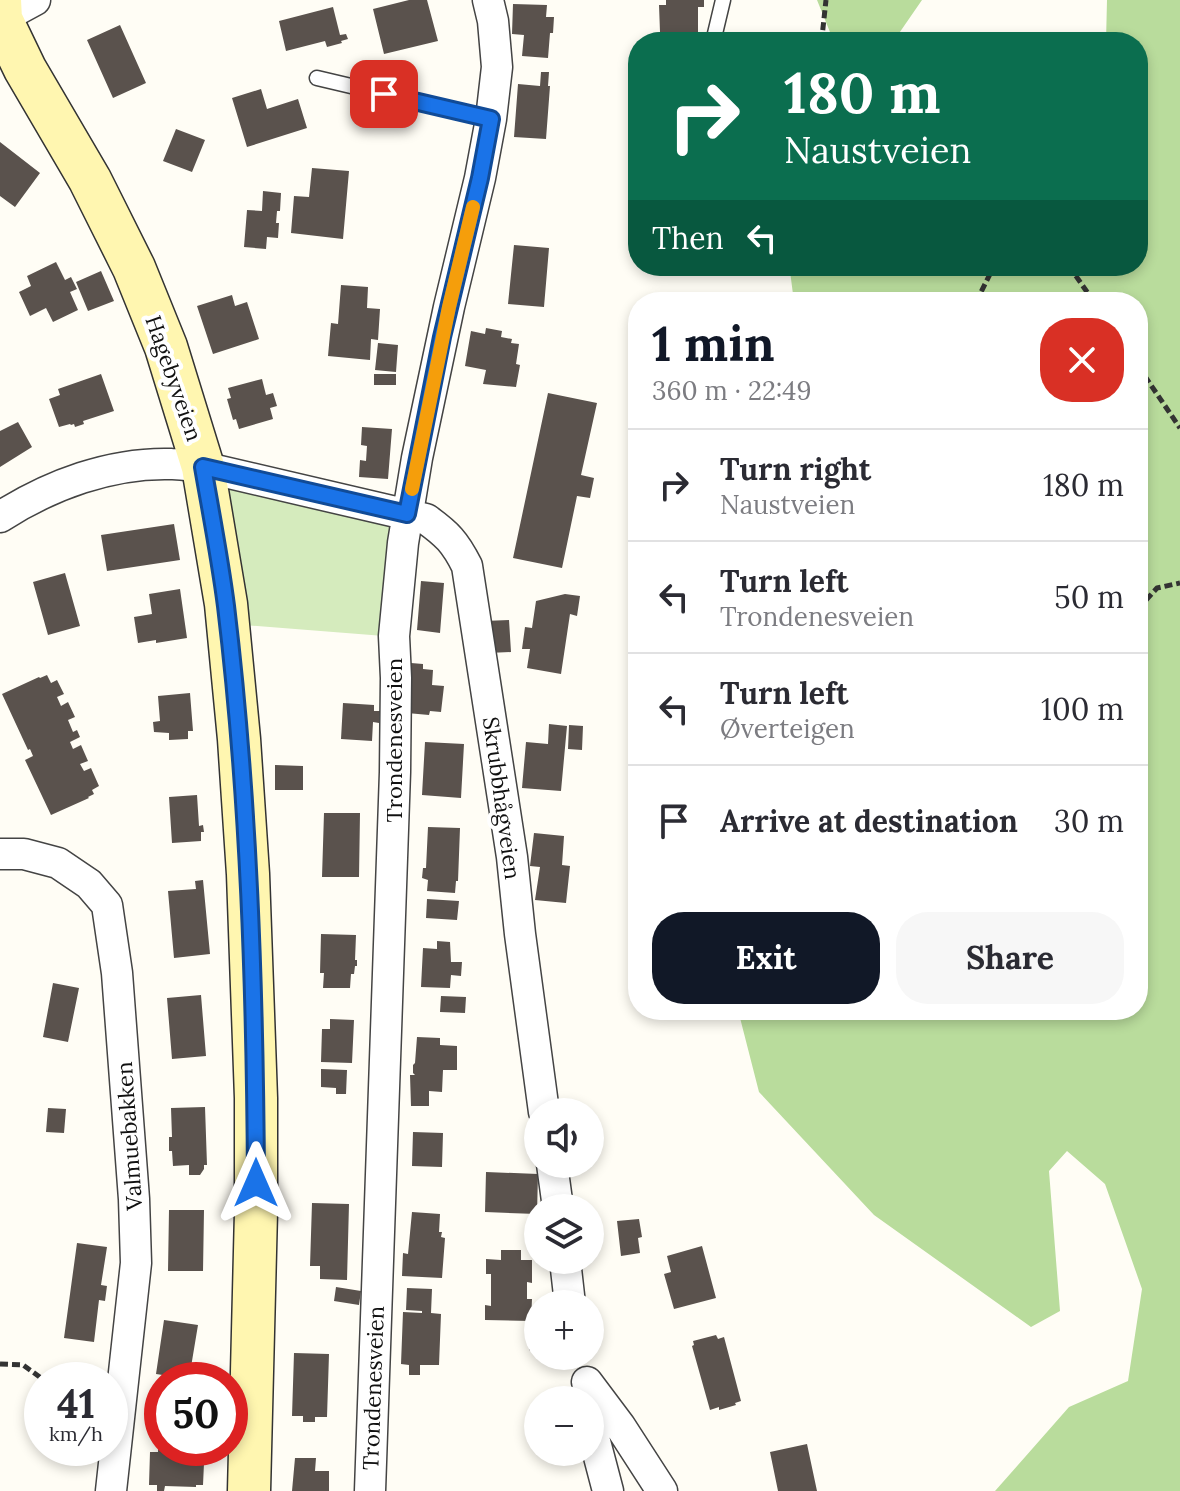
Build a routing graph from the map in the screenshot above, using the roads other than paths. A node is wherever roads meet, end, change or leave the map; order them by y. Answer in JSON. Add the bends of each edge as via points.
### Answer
{"nodes":[{"id":1,"x":0,"y":0,"type":"edge"},
{"id":2,"x":35,"y":0,"type":"edge"},
{"id":3,"x":488,"y":0,"type":"edge"},
{"id":4,"x":723,"y":0,"type":"edge"},
{"id":5,"x":0,"y":19,"type":"edge"},
{"id":6,"x":715,"y":32,"type":"edge"},
{"id":7,"x":317,"y":78,"type":"dead end"},
{"id":8,"x":491,"y":119,"type":"junction"},
{"id":9,"x":203,"y":467,"type":"junction"},
{"id":10,"x":407,"y":514,"type":"junction"},
{"id":11,"x":0,"y":517,"type":"edge"},
{"id":12,"x":0,"y":854,"type":"edge"},
{"id":13,"x":542,"y":1098,"type":"edge"},
{"id":14,"x":604,"y":1408,"type":"edge"},
{"id":15,"x":601,"y":1466,"type":"edge"},
{"id":16,"x":111,"y":1491,"type":"edge"},
{"id":17,"x":249,"y":1491,"type":"edge"},
{"id":18,"x":370,"y":1491,"type":"edge"},
{"id":19,"x":608,"y":1491,"type":"edge"},
{"id":20,"x":662,"y":1491,"type":"edge"}],
"edges":[{"from":1,"to":5,"type":"main road","name":"Hagebyveien"},
{"from":2,"to":5,"type":"street"},
{"from":3,"to":8,"type":"street","name":"Trondenesveien","via":[[497,67]]},
{"from":4,"to":6,"type":"lane"},
{"from":5,"to":9,"type":"main road","name":"Hagebyveien","via":[[134,268],[166,347]]},
{"from":7,"to":8,"type":"lane"},
{"from":8,"to":10,"type":"street","name":"Trondenesveien"},
{"from":9,"to":10,"type":"street","name":"Skrubbhågveien"},
{"from":9,"to":11,"type":"street","name":"Skrubbhågveien","via":[[133,466],[98,473]]},
{"from":9,"to":17,"type":"main road","name":"Hagebyveien","via":[[226,604],[248,874],[256,1098]]},
{"from":10,"to":13,"type":"street","name":"Skrubbhågveien","via":[[442,531],[467,566]]},
{"from":10,"to":18,"type":"street","name":"Trondenesveien","via":[[394,636],[395,772]]},
{"from":12,"to":16,"type":"street","name":"Valmuebakken","via":[[58,863],[89,884],[107,905],[117,973],[136,1263]]},
{"from":14,"to":20,"type":"street"},
{"from":15,"to":19,"type":"street"}]}
